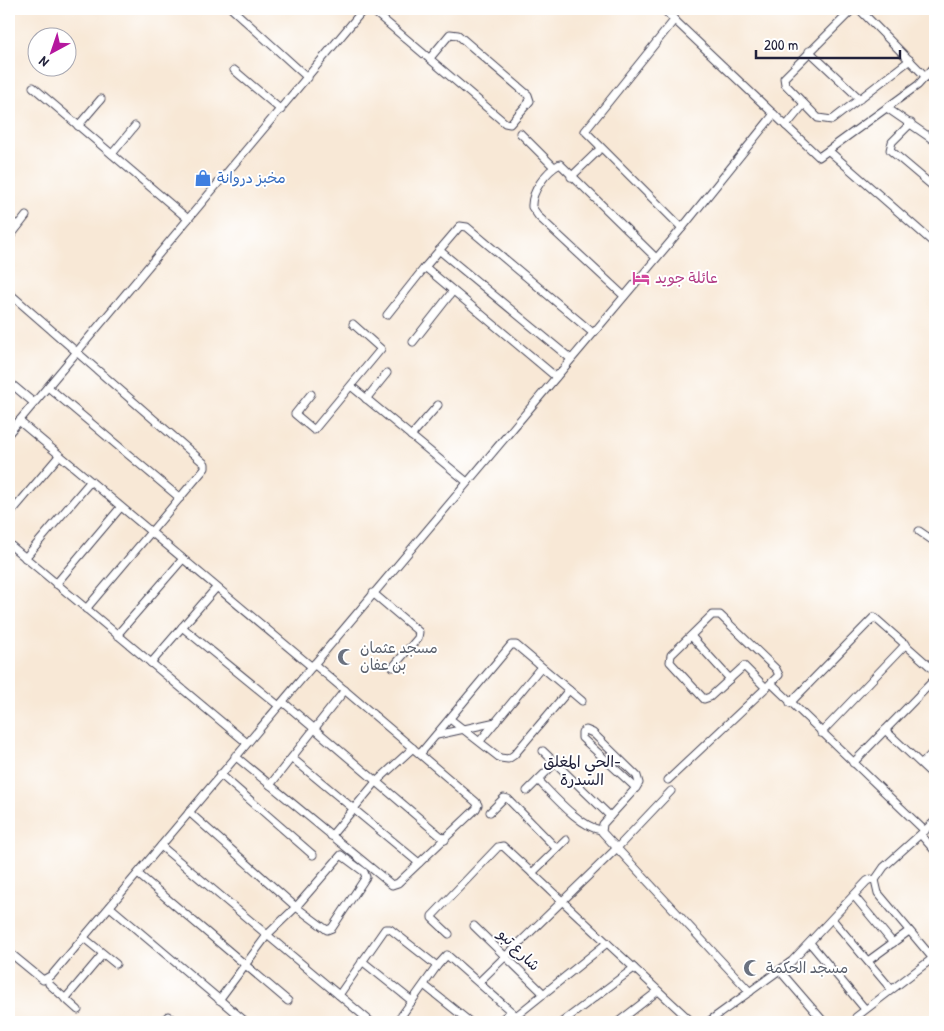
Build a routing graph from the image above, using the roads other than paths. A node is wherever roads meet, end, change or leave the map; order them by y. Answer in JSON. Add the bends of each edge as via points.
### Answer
{"nodes":[{"id":1,"x":232,"y":9,"type":"edge"},
{"id":2,"x":364,"y":9,"type":"edge"},
{"id":3,"x":370,"y":9,"type":"edge"},
{"id":4,"x":663,"y":9,"type":"edge"},
{"id":5,"x":852,"y":9,"type":"edge"},
{"id":6,"x":859,"y":9,"type":"edge"},
{"id":7,"x":675,"y":19,"type":"junction"},
{"id":8,"x":809,"y":51,"type":"junction"},
{"id":9,"x":430,"y":58,"type":"junction"},
{"id":10,"x":910,"y":60,"type":"junction"},
{"id":11,"x":935,"y":66,"type":"edge"},
{"id":12,"x":234,"y":70,"type":"dead end"},
{"id":13,"x":926,"y":77,"type":"junction"},
{"id":14,"x":308,"y":78,"type":"junction"},
{"id":15,"x":33,"y":87,"type":"dead end"},
{"id":16,"x":101,"y":99,"type":"dead end"},
{"id":17,"x":860,"y":99,"type":"junction"},
{"id":18,"x":804,"y":104,"type":"junction"},
{"id":19,"x":886,"y":108,"type":"junction"},
{"id":20,"x":281,"y":110,"type":"junction"},
{"id":21,"x":774,"y":114,"type":"junction"},
{"id":22,"x":911,"y":123,"type":"junction"},
{"id":23,"x":78,"y":126,"type":"junction"},
{"id":24,"x":135,"y":126,"type":"dead end"},
{"id":25,"x":786,"y":126,"type":"junction"},
{"id":26,"x":520,"y":133,"type":"dead end"},
{"id":27,"x":935,"y":141,"type":"edge"},
{"id":28,"x":600,"y":148,"type":"junction"},
{"id":29,"x":829,"y":151,"type":"junction"},
{"id":30,"x":112,"y":154,"type":"junction"},
{"id":31,"x":554,"y":167,"type":"junction"},
{"id":32,"x":571,"y":177,"type":"junction"},
{"id":33,"x":935,"y":188,"type":"edge"},
{"id":34,"x":26,"y":216,"type":"dead end"},
{"id":35,"x":188,"y":218,"type":"junction"},
{"id":36,"x":9,"y":219,"type":"edge"},
{"id":37,"x":18,"y":226,"type":"junction"},
{"id":38,"x":682,"y":228,"type":"junction"},
{"id":39,"x":9,"y":238,"type":"edge"},
{"id":40,"x":935,"y":244,"type":"edge"},
{"id":41,"x":439,"y":250,"type":"junction"},
{"id":42,"x":656,"y":258,"type":"junction"},
{"id":43,"x":424,"y":267,"type":"junction"},
{"id":44,"x":453,"y":291,"type":"junction"},
{"id":45,"x":9,"y":293,"type":"edge"},
{"id":46,"x":624,"y":296,"type":"junction"},
{"id":47,"x":387,"y":315,"type":"dead end"},
{"id":48,"x":353,"y":324,"type":"dead end"},
{"id":49,"x":593,"y":333,"type":"junction"},
{"id":50,"x":413,"y":342,"type":"dead end"},
{"id":51,"x":76,"y":353,"type":"junction"},
{"id":52,"x":571,"y":359,"type":"junction"},
{"id":53,"x":387,"y":374,"type":"dead end"},
{"id":54,"x":556,"y":377,"type":"junction"},
{"id":55,"x":9,"y":382,"type":"edge"},
{"id":56,"x":352,"y":386,"type":"junction"},
{"id":57,"x":48,"y":387,"type":"junction"},
{"id":58,"x":310,"y":394,"type":"dead end"},
{"id":59,"x":366,"y":398,"type":"junction"},
{"id":60,"x":34,"y":403,"type":"junction"},
{"id":61,"x":438,"y":405,"type":"dead end"},
{"id":62,"x":18,"y":422,"type":"junction"},
{"id":63,"x":9,"y":433,"type":"edge"},
{"id":64,"x":411,"y":436,"type":"junction"},
{"id":65,"x":59,"y":456,"type":"junction"},
{"id":66,"x":90,"y":482,"type":"junction"},
{"id":67,"x":467,"y":482,"type":"junction"},
{"id":68,"x":180,"y":498,"type":"junction"},
{"id":69,"x":120,"y":508,"type":"junction"},
{"id":70,"x":9,"y":515,"type":"edge"},
{"id":71,"x":919,"y":531,"type":"dead end"},
{"id":72,"x":149,"y":533,"type":"junction"},
{"id":73,"x":935,"y":542,"type":"edge"},
{"id":74,"x":9,"y":544,"type":"edge"},
{"id":75,"x":25,"y":558,"type":"junction"},
{"id":76,"x":182,"y":560,"type":"junction"},
{"id":77,"x":56,"y":584,"type":"junction"},
{"id":78,"x":216,"y":588,"type":"junction"},
{"id":79,"x":373,"y":594,"type":"junction"},
{"id":80,"x":86,"y":609,"type":"junction"},
{"id":81,"x":182,"y":627,"type":"junction"},
{"id":82,"x":117,"y":634,"type":"junction"},
{"id":83,"x":691,"y":636,"type":"junction"},
{"id":84,"x":906,"y":644,"type":"junction"},
{"id":85,"x":151,"y":663,"type":"junction"},
{"id":86,"x":313,"y":666,"type":"junction"},
{"id":87,"x":393,"y":666,"type":"dead end"},
{"id":88,"x":541,"y":667,"type":"junction"},
{"id":89,"x":935,"y":671,"type":"edge"},
{"id":90,"x":730,"y":679,"type":"junction"},
{"id":91,"x":935,"y":679,"type":"edge"},
{"id":92,"x":769,"y":686,"type":"junction"},
{"id":93,"x":345,"y":690,"type":"junction"},
{"id":94,"x":569,"y":690,"type":"junction"},
{"id":95,"x":582,"y":701,"type":"dead end"},
{"id":96,"x":790,"y":703,"type":"junction"},
{"id":97,"x":281,"y":704,"type":"junction"},
{"id":98,"x":450,"y":719,"type":"junction"},
{"id":99,"x":496,"y":722,"type":"junction"},
{"id":100,"x":314,"y":729,"type":"junction"},
{"id":101,"x":463,"y":729,"type":"junction"},
{"id":102,"x":885,"y":730,"type":"junction"},
{"id":103,"x":821,"y":733,"type":"junction"},
{"id":104,"x":436,"y":735,"type":"junction"},
{"id":105,"x":480,"y":741,"type":"junction"},
{"id":106,"x":247,"y":743,"type":"junction"},
{"id":107,"x":413,"y":748,"type":"junction"},
{"id":108,"x":935,"y":750,"type":"edge"},
{"id":109,"x":544,"y":752,"type":"dead end"},
{"id":110,"x":420,"y":754,"type":"junction"},
{"id":111,"x":235,"y":756,"type":"junction"},
{"id":112,"x":292,"y":758,"type":"junction"},
{"id":113,"x":555,"y":763,"type":"junction"},
{"id":114,"x":853,"y":764,"type":"junction"},
{"id":115,"x":922,"y":764,"type":"junction"},
{"id":116,"x":220,"y":774,"type":"junction"},
{"id":117,"x":935,"y":777,"type":"edge"},
{"id":118,"x":538,"y":780,"type":"junction"},
{"id":119,"x":668,"y":780,"type":"dead end"},
{"id":120,"x":376,"y":782,"type":"junction"},
{"id":121,"x":270,"y":784,"type":"junction"},
{"id":122,"x":636,"y":788,"type":"junction"},
{"id":123,"x":527,"y":791,"type":"dead end"},
{"id":124,"x":671,"y":791,"type":"dead end"},
{"id":125,"x":353,"y":809,"type":"junction"},
{"id":126,"x":189,"y":812,"type":"junction"},
{"id":127,"x":490,"y":812,"type":"dead end"},
{"id":128,"x":610,"y":816,"type":"junction"},
{"id":129,"x":935,"y":821,"type":"edge"},
{"id":130,"x":601,"y":830,"type":"junction"},
{"id":131,"x":923,"y":833,"type":"junction"},
{"id":132,"x":332,"y":836,"type":"junction"},
{"id":133,"x":445,"y":840,"type":"junction"},
{"id":134,"x":566,"y":840,"type":"dead end"},
{"id":135,"x":161,"y":846,"type":"junction"},
{"id":136,"x":557,"y":848,"type":"junction"},
{"id":137,"x":617,"y":848,"type":"junction"},
{"id":138,"x":935,"y":851,"type":"edge"},
{"id":139,"x":313,"y":854,"type":"dead end"},
{"id":140,"x":419,"y":863,"type":"junction"},
{"id":141,"x":532,"y":873,"type":"junction"},
{"id":142,"x":138,"y":874,"type":"junction"},
{"id":143,"x":875,"y":880,"type":"junction"},
{"id":144,"x":854,"y":896,"type":"junction"},
{"id":145,"x":562,"y":901,"type":"junction"},
{"id":146,"x":110,"y":907,"type":"junction"},
{"id":147,"x":296,"y":907,"type":"junction"},
{"id":148,"x":832,"y":919,"type":"junction"},
{"id":149,"x":474,"y":926,"type":"dead end"},
{"id":150,"x":910,"y":930,"type":"junction"},
{"id":151,"x":268,"y":934,"type":"junction"},
{"id":152,"x":449,"y":934,"type":"dead end"},
{"id":153,"x":84,"y":938,"type":"junction"},
{"id":154,"x":607,"y":943,"type":"junction"},
{"id":155,"x":810,"y":943,"type":"junction"},
{"id":156,"x":893,"y":943,"type":"junction"},
{"id":157,"x":9,"y":952,"type":"edge"},
{"id":158,"x":103,"y":954,"type":"junction"},
{"id":159,"x":505,"y":957,"type":"junction"},
{"id":160,"x":934,"y":959,"type":"edge"},
{"id":161,"x":362,"y":961,"type":"junction"},
{"id":162,"x":868,"y":961,"type":"junction"},
{"id":163,"x":116,"y":964,"type":"dead end"},
{"id":164,"x":246,"y":965,"type":"junction"},
{"id":165,"x":437,"y":966,"type":"junction"},
{"id":166,"x":634,"y":968,"type":"junction"},
{"id":167,"x":780,"y":971,"type":"junction"},
{"id":168,"x":48,"y":978,"type":"junction"},
{"id":169,"x":479,"y":982,"type":"junction"},
{"id":170,"x":424,"y":984,"type":"junction"},
{"id":171,"x":891,"y":989,"type":"junction"},
{"id":172,"x":658,"y":991,"type":"junction"},
{"id":173,"x":750,"y":992,"type":"junction"},
{"id":174,"x":544,"y":994,"type":"junction"},
{"id":175,"x":339,"y":995,"type":"junction"},
{"id":176,"x":65,"y":999,"type":"junction"},
{"id":177,"x":219,"y":1000,"type":"junction"},
{"id":178,"x":412,"y":1001,"type":"junction"},
{"id":179,"x":288,"y":1002,"type":"dead end"},
{"id":180,"x":865,"y":1009,"type":"junction"},
{"id":181,"x":78,"y":1010,"type":"dead end"},
{"id":182,"x":513,"y":1014,"type":"junction"},
{"id":183,"x":856,"y":1017,"type":"dead end"},
{"id":184,"x":689,"y":1021,"type":"edge"},
{"id":185,"x":160,"y":1022,"type":"edge"},
{"id":186,"x":176,"y":1022,"type":"edge"},
{"id":187,"x":246,"y":1022,"type":"edge"},
{"id":188,"x":371,"y":1022,"type":"edge"},
{"id":189,"x":398,"y":1022,"type":"edge"},
{"id":190,"x":470,"y":1022,"type":"edge"},
{"id":191,"x":498,"y":1022,"type":"edge"},
{"id":192,"x":523,"y":1022,"type":"edge"},
{"id":193,"x":562,"y":1022,"type":"edge"},
{"id":194,"x":618,"y":1022,"type":"edge"},
{"id":195,"x":708,"y":1022,"type":"edge"},
{"id":196,"x":824,"y":1022,"type":"edge"}],
"edges":[{"from":1,"to":14,"type":"street"},
{"from":2,"to":14,"type":"street"},
{"from":3,"to":9,"type":"street"},
{"from":4,"to":7,"type":"street"},
{"from":5,"to":8,"type":"street"},
{"from":6,"to":10,"type":"street"},
{"from":7,"to":21,"type":"street"},
{"from":7,"to":28,"type":"street","via":[[586,129],[586,134]]},
{"from":8,"to":17,"type":"street"},
{"from":8,"to":18,"type":"street","via":[[784,78],[785,84]]},
{"from":9,"to":9,"type":"street","via":[[508,124],[530,101],[528,95],[458,35],[450,34]]},
{"from":10,"to":13,"type":"street"},
{"from":10,"to":17,"type":"street"},
{"from":11,"to":13,"type":"street"},
{"from":12,"to":20,"type":"street"},
{"from":13,"to":19,"type":"street"},
{"from":14,"to":20,"type":"street"},
{"from":15,"to":23,"type":"street"},
{"from":16,"to":23,"type":"street"},
{"from":17,"to":18,"type":"street","via":[[827,121],[818,118]]},
{"from":18,"to":25,"type":"street"},
{"from":19,"to":22,"type":"street"},
{"from":19,"to":29,"type":"street"},
{"from":20,"to":35,"type":"street"},
{"from":21,"to":25,"type":"street"},
{"from":21,"to":38,"type":"street"},
{"from":22,"to":27,"type":"street"},
{"from":22,"to":33,"type":"street","via":[[890,144],[890,150]]},
{"from":23,"to":30,"type":"street"},
{"from":24,"to":30,"type":"street"},
{"from":25,"to":29,"type":"street","via":[[816,156]]},
{"from":26,"to":31,"type":"street"},
{"from":28,"to":32,"type":"street"},
{"from":28,"to":38,"type":"street"},
{"from":29,"to":40,"type":"street"},
{"from":30,"to":35,"type":"street"},
{"from":31,"to":32,"type":"street","via":[[560,164]]},
{"from":31,"to":46,"type":"street","via":[[534,192],[532,207]]},
{"from":32,"to":42,"type":"street"},
{"from":34,"to":37,"type":"street"},
{"from":35,"to":51,"type":"street"},
{"from":36,"to":37,"type":"street"},
{"from":37,"to":39,"type":"street"},
{"from":38,"to":42,"type":"street"},
{"from":41,"to":43,"type":"street"},
{"from":41,"to":49,"type":"street","via":[[460,226],[467,227]]},
{"from":41,"to":52,"type":"street"},
{"from":42,"to":46,"type":"street"},
{"from":43,"to":44,"type":"street"},
{"from":43,"to":47,"type":"street"},
{"from":44,"to":50,"type":"street"},
{"from":44,"to":54,"type":"street"},
{"from":45,"to":51,"type":"street"},
{"from":46,"to":49,"type":"street"},
{"from":48,"to":56,"type":"street","via":[[381,349]]},
{"from":49,"to":52,"type":"street"},
{"from":51,"to":57,"type":"street"},
{"from":51,"to":68,"type":"street","via":[[205,464]]},
{"from":52,"to":54,"type":"street"},
{"from":53,"to":59,"type":"street"},
{"from":54,"to":67,"type":"street"},
{"from":55,"to":60,"type":"street"},
{"from":56,"to":58,"type":"street","via":[[314,430],[295,414]]},
{"from":56,"to":59,"type":"street"},
{"from":57,"to":60,"type":"street"},
{"from":57,"to":68,"type":"street"},
{"from":59,"to":64,"type":"street"},
{"from":60,"to":62,"type":"street"},
{"from":61,"to":64,"type":"street"},
{"from":62,"to":63,"type":"street"},
{"from":62,"to":65,"type":"street"},
{"from":64,"to":67,"type":"street"},
{"from":65,"to":66,"type":"street"},
{"from":65,"to":70,"type":"street"},
{"from":66,"to":69,"type":"street"},
{"from":66,"to":75,"type":"street"},
{"from":67,"to":79,"type":"street"},
{"from":68,"to":72,"type":"street"},
{"from":69,"to":72,"type":"street"},
{"from":69,"to":77,"type":"street"},
{"from":71,"to":73,"type":"street"},
{"from":72,"to":76,"type":"street"},
{"from":72,"to":80,"type":"street"},
{"from":74,"to":75,"type":"street"},
{"from":75,"to":77,"type":"street"},
{"from":76,"to":78,"type":"street"},
{"from":76,"to":82,"type":"street"},
{"from":77,"to":80,"type":"street"},
{"from":78,"to":81,"type":"street"},
{"from":78,"to":86,"type":"street"},
{"from":79,"to":86,"type":"street"},
{"from":79,"to":87,"type":"street","via":[[419,632],[418,638]]},
{"from":80,"to":82,"type":"street"},
{"from":81,"to":85,"type":"street"},
{"from":81,"to":97,"type":"street"},
{"from":82,"to":85,"type":"street"},
{"from":83,"to":90,"type":"street"},
{"from":83,"to":90,"type":"street","via":[[669,659],[685,680],[706,700]]},
{"from":83,"to":92,"type":"street","via":[[712,615],[718,614],[778,672]]},
{"from":84,"to":89,"type":"street"},
{"from":84,"to":96,"type":"street","via":[[878,618],[873,618]]},
{"from":84,"to":103,"type":"street"},
{"from":85,"to":106,"type":"street"},
{"from":86,"to":93,"type":"street"},
{"from":86,"to":97,"type":"street"},
{"from":88,"to":94,"type":"street"},
{"from":88,"to":98,"type":"street","via":[[516,645],[511,645]]},
{"from":88,"to":99,"type":"street"},
{"from":90,"to":92,"type":"street","via":[[746,666]]},
{"from":91,"to":102,"type":"street"},
{"from":92,"to":96,"type":"street"},
{"from":92,"to":119,"type":"street"},
{"from":93,"to":100,"type":"street"},
{"from":93,"to":107,"type":"street"},
{"from":94,"to":95,"type":"street"},
{"from":94,"to":105,"type":"street","via":[[511,758],[503,759]]},
{"from":96,"to":103,"type":"street"},
{"from":97,"to":100,"type":"street"},
{"from":97,"to":106,"type":"street"},
{"from":98,"to":101,"type":"street"},
{"from":98,"to":104,"type":"street"},
{"from":99,"to":101,"type":"street"},
{"from":99,"to":105,"type":"street"},
{"from":100,"to":112,"type":"street"},
{"from":100,"to":120,"type":"street"},
{"from":101,"to":104,"type":"street"},
{"from":101,"to":105,"type":"street"},
{"from":102,"to":114,"type":"street"},
{"from":102,"to":115,"type":"street"},
{"from":103,"to":114,"type":"street"},
{"from":104,"to":110,"type":"street"},
{"from":106,"to":111,"type":"street"},
{"from":107,"to":110,"type":"street"},
{"from":107,"to":120,"type":"street"},
{"from":108,"to":115,"type":"street"},
{"from":109,"to":113,"type":"street"},
{"from":110,"to":133,"type":"street","via":[[478,805]]},
{"from":111,"to":116,"type":"street"},
{"from":111,"to":121,"type":"street"},
{"from":112,"to":121,"type":"street"},
{"from":112,"to":125,"type":"street"},
{"from":113,"to":118,"type":"street"},
{"from":113,"to":128,"type":"street"},
{"from":114,"to":131,"type":"street"},
{"from":115,"to":117,"type":"street"},
{"from":116,"to":126,"type":"street"},
{"from":116,"to":139,"type":"street"},
{"from":118,"to":123,"type":"street"},
{"from":118,"to":130,"type":"street","via":[[582,822],[592,829]]},
{"from":120,"to":125,"type":"street"},
{"from":120,"to":133,"type":"street"},
{"from":121,"to":132,"type":"street"},
{"from":122,"to":122,"type":"street","via":[[637,776],[592,733],[582,732],[582,738]]},
{"from":122,"to":128,"type":"street"},
{"from":124,"to":137,"type":"street"},
{"from":125,"to":132,"type":"street"},
{"from":125,"to":140,"type":"street"},
{"from":126,"to":135,"type":"street"},
{"from":126,"to":147,"type":"street"},
{"from":127,"to":136,"type":"street","via":[[500,800],[508,800]]},
{"from":128,"to":130,"type":"street"},
{"from":129,"to":131,"type":"street"},
{"from":130,"to":137,"type":"street"},
{"from":131,"to":138,"type":"street"},
{"from":131,"to":143,"type":"street","via":[[879,872]]},
{"from":132,"to":140,"type":"street","via":[[392,885]]},
{"from":133,"to":140,"type":"street"},
{"from":134,"to":136,"type":"street"},
{"from":135,"to":142,"type":"street"},
{"from":135,"to":151,"type":"street"},
{"from":136,"to":141,"type":"street"},
{"from":137,"to":145,"type":"street"},
{"from":137,"to":173,"type":"street"},
{"from":141,"to":145,"type":"street"},
{"from":141,"to":152,"type":"street","via":[[506,848],[498,847],[432,916]]},
{"from":142,"to":146,"type":"street"},
{"from":142,"to":164,"type":"street"},
{"from":143,"to":144,"type":"street","via":[[869,880]]},
{"from":143,"to":150,"type":"street","via":[[878,893]]},
{"from":144,"to":148,"type":"street"},
{"from":144,"to":156,"type":"street"},
{"from":145,"to":154,"type":"street"},
{"from":145,"to":159,"type":"street"},
{"from":146,"to":153,"type":"street"},
{"from":146,"to":177,"type":"street"},
{"from":147,"to":147,"type":"street","via":[[341,855],[366,874],[366,880],[331,930]]},
{"from":147,"to":151,"type":"street"},
{"from":148,"to":155,"type":"street"},
{"from":148,"to":162,"type":"street"},
{"from":149,"to":159,"type":"street","name":"شارع تبو"},
{"from":150,"to":156,"type":"street"},
{"from":150,"to":160,"type":"street"},
{"from":151,"to":164,"type":"street"},
{"from":151,"to":175,"type":"street"},
{"from":153,"to":158,"type":"street"},
{"from":153,"to":168,"type":"street"},
{"from":154,"to":166,"type":"street"},
{"from":154,"to":174,"type":"street"},
{"from":155,"to":167,"type":"street"},
{"from":155,"to":180,"type":"street"},
{"from":156,"to":162,"type":"street"},
{"from":157,"to":168,"type":"street","via":[[43,980]]},
{"from":158,"to":163,"type":"street"},
{"from":158,"to":176,"type":"street"},
{"from":159,"to":169,"type":"street"},
{"from":159,"to":174,"type":"street","name":"شارع تبو"},
{"from":160,"to":171,"type":"street"},
{"from":161,"to":165,"type":"street","via":[[383,930],[388,928]]},
{"from":161,"to":175,"type":"street"},
{"from":161,"to":178,"type":"street"},
{"from":162,"to":171,"type":"street"},
{"from":164,"to":177,"type":"street"},
{"from":164,"to":179,"type":"street"},
{"from":165,"to":169,"type":"street","via":[[447,955]]},
{"from":165,"to":170,"type":"street"},
{"from":166,"to":172,"type":"street"},
{"from":166,"to":193,"type":"street"},
{"from":167,"to":173,"type":"street"},
{"from":167,"to":196,"type":"street"},
{"from":168,"to":176,"type":"street","via":[[49,984]]},
{"from":169,"to":182,"type":"street"},
{"from":170,"to":178,"type":"street"},
{"from":170,"to":190,"type":"street"},
{"from":171,"to":180,"type":"street"},
{"from":172,"to":184,"type":"street"},
{"from":172,"to":194,"type":"street"},
{"from":173,"to":195,"type":"street"},
{"from":174,"to":182,"type":"street"},
{"from":175,"to":188,"type":"street"},
{"from":176,"to":181,"type":"street"},
{"from":177,"to":187,"type":"street"},
{"from":178,"to":189,"type":"street"},
{"from":180,"to":183,"type":"street"},
{"from":182,"to":191,"type":"street"},
{"from":182,"to":192,"type":"street"},
{"from":185,"to":186,"type":"street","via":[[168,1016]]}]}
